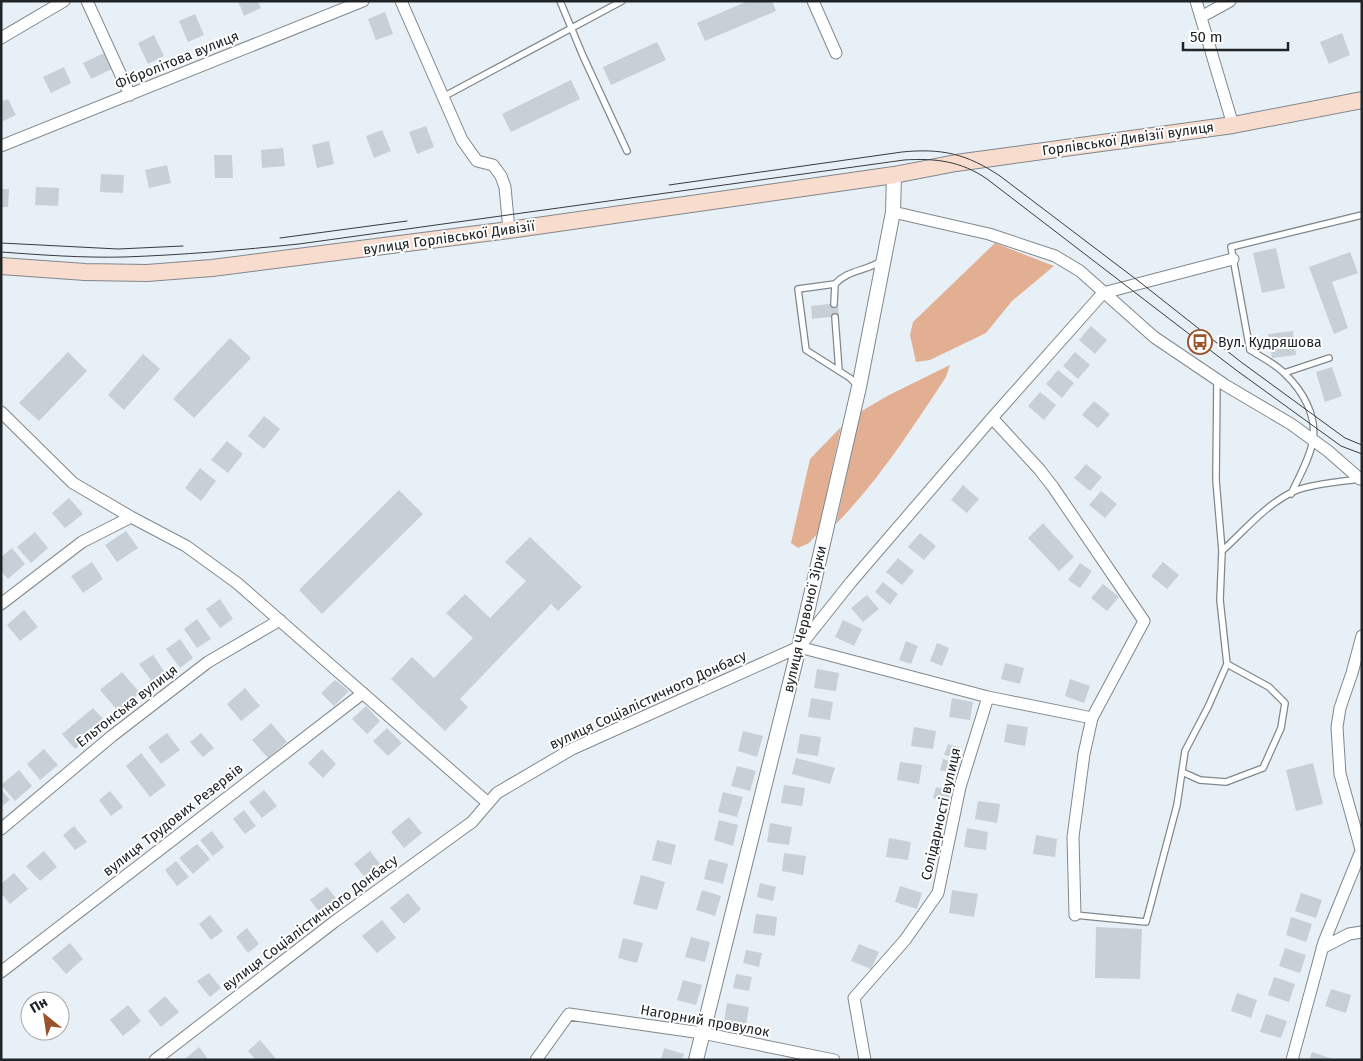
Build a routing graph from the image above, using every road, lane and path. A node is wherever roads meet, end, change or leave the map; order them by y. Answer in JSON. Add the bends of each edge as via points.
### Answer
{"nodes":[{"id":1,"x":64,"y":1,"type":"edge"},
{"id":2,"x":87,"y":1,"type":"edge"},
{"id":3,"x":363,"y":1,"type":"edge"},
{"id":4,"x":401,"y":1,"type":"edge"},
{"id":5,"x":560,"y":1,"type":"edge"},
{"id":6,"x":622,"y":1,"type":"edge"},
{"id":7,"x":813,"y":1,"type":"edge"},
{"id":8,"x":1196,"y":1,"type":"edge"},
{"id":9,"x":1230,"y":1,"type":"edge"},
{"id":10,"x":1202,"y":16,"type":"junction"},
{"id":11,"x":571,"y":27,"type":"junction"},
{"id":12,"x":1,"y":38,"type":"edge"},
{"id":13,"x":836,"y":53,"type":"dead end"},
{"id":14,"x":130,"y":95,"type":"junction"},
{"id":15,"x":443,"y":97,"type":"junction"},
{"id":16,"x":1362,"y":100,"type":"edge"},
{"id":17,"x":1233,"y":125,"type":"junction"},
{"id":18,"x":1,"y":146,"type":"edge"},
{"id":19,"x":627,"y":151,"type":"dead end"},
{"id":20,"x":894,"y":175,"type":"junction"},
{"id":21,"x":893,"y":212,"type":"junction"},
{"id":22,"x":1362,"y":215,"type":"edge"},
{"id":23,"x":509,"y":230,"type":"junction"},
{"id":24,"x":885,"y":258,"type":"junction"},
{"id":25,"x":1233,"y":259,"type":"junction"},
{"id":26,"x":1,"y":266,"type":"edge"},
{"id":27,"x":835,"y":284,"type":"junction"},
{"id":28,"x":1103,"y":293,"type":"junction"},
{"id":29,"x":834,"y":304,"type":"dead end"},
{"id":30,"x":835,"y":317,"type":"dead end"},
{"id":31,"x":1329,"y":358,"type":"dead end"},
{"id":32,"x":838,"y":371,"type":"junction"},
{"id":33,"x":1284,"y":373,"type":"junction"},
{"id":34,"x":1217,"y":380,"type":"junction"},
{"id":35,"x":859,"y":387,"type":"junction"},
{"id":36,"x":1,"y":412,"type":"edge"},
{"id":37,"x":992,"y":418,"type":"junction"},
{"id":38,"x":1313,"y":439,"type":"junction"},
{"id":39,"x":1361,"y":479,"type":"edge"},
{"id":40,"x":1291,"y":494,"type":"junction"},
{"id":41,"x":131,"y":517,"type":"junction"},
{"id":42,"x":1222,"y":551,"type":"junction"},
{"id":43,"x":1,"y":604,"type":"edge"},
{"id":44,"x":280,"y":620,"type":"junction"},
{"id":45,"x":1362,"y":636,"type":"edge"},
{"id":46,"x":799,"y":647,"type":"junction"},
{"id":47,"x":1227,"y":664,"type":"junction"},
{"id":48,"x":1357,"y":675,"type":"edge"},
{"id":49,"x":363,"y":693,"type":"junction"},
{"id":50,"x":988,"y":696,"type":"junction"},
{"id":51,"x":1092,"y":718,"type":"junction"},
{"id":52,"x":1182,"y":772,"type":"junction"},
{"id":53,"x":488,"y":803,"type":"junction"},
{"id":54,"x":1,"y":829,"type":"edge"},
{"id":55,"x":1361,"y":852,"type":"edge"},
{"id":56,"x":1076,"y":915,"type":"joint"},
{"id":57,"x":1362,"y":932,"type":"edge"},
{"id":58,"x":1322,"y":948,"type":"junction"},
{"id":59,"x":1,"y":972,"type":"edge"},
{"id":60,"x":702,"y":1033,"type":"junction"},
{"id":61,"x":155,"y":1060,"type":"edge"},
{"id":62,"x":536,"y":1060,"type":"edge"},
{"id":63,"x":696,"y":1060,"type":"edge"},
{"id":64,"x":834,"y":1060,"type":"edge"},
{"id":65,"x":865,"y":1060,"type":"edge"},
{"id":66,"x":1292,"y":1060,"type":"edge"}],
"edges":[{"from":1,"to":12,"type":"street"},
{"from":2,"to":14,"type":"street"},
{"from":3,"to":14,"type":"street","name":"Фібролітова вулиця"},
{"from":4,"to":15,"type":"street"},
{"from":5,"to":11,"type":"lane"},
{"from":6,"to":11,"type":"lane"},
{"from":7,"to":13,"type":"street"},
{"from":8,"to":10,"type":"street"},
{"from":9,"to":10,"type":"street"},
{"from":10,"to":17,"type":"street"},
{"from":11,"to":15,"type":"lane"},
{"from":11,"to":19,"type":"lane"},
{"from":14,"to":18,"type":"street","name":"Фібролітова вулиця"},
{"from":15,"to":23,"type":"street","via":[[469,152],[477,161],[493,166],[501,176]]},
{"from":16,"to":17,"type":"main road","name":"Горлівської Дивізії вулиця"},
{"from":17,"to":20,"type":"main road","name":"Горлівської Дивізії вулиця"},
{"from":20,"to":21,"type":"street","name":"вулиця Червоної Зірки"},
{"from":20,"to":23,"type":"main road","name":"вулиця Горлівської Дивізії"},
{"from":21,"to":24,"type":"street","name":"вулиця Червоної Зірки"},
{"from":21,"to":28,"type":"street","via":[[990,234],[1055,256],[1080,271]]},
{"from":22,"to":25,"type":"lane","via":[[1231,248]]},
{"from":23,"to":26,"type":"main road","name":"вулиця Горлівської Дивізії","via":[[212,268],[147,273]]},
{"from":24,"to":27,"type":"lane","via":[[870,268],[845,275]]},
{"from":24,"to":35,"type":"street","name":"вулиця Червоної Зірки"},
{"from":25,"to":28,"type":"street"},
{"from":25,"to":33,"type":"lane","via":[[1250,350]]},
{"from":27,"to":29,"type":"lane"},
{"from":27,"to":32,"type":"lane","via":[[798,289],[806,350]]},
{"from":28,"to":34,"type":"street","via":[[1154,337]]},
{"from":28,"to":37,"type":"street"},
{"from":30,"to":32,"type":"lane"},
{"from":31,"to":33,"type":"lane"},
{"from":32,"to":35,"type":"lane"},
{"from":33,"to":38,"type":"lane","via":[[1306,402]]},
{"from":34,"to":38,"type":"street"},
{"from":34,"to":42,"type":"lane","via":[[1216,480]]},
{"from":35,"to":46,"type":"street","name":"вулиця Червоної Зірки"},
{"from":36,"to":41,"type":"street","via":[[73,483]]},
{"from":37,"to":46,"type":"street"},
{"from":37,"to":51,"type":"street","via":[[1053,487],[1144,621]]},
{"from":38,"to":39,"type":"street"},
{"from":38,"to":40,"type":"lane"},
{"from":39,"to":40,"type":"lane","via":[[1316,485]]},
{"from":40,"to":42,"type":"lane","via":[[1267,509]]},
{"from":41,"to":43,"type":"street","via":[[82,542]]},
{"from":41,"to":44,"type":"street","via":[[193,551]]},
{"from":42,"to":47,"type":"lane","via":[[1220,600]]},
{"from":44,"to":49,"type":"street"},
{"from":44,"to":54,"type":"street","name":"Ельтонська вулиця","via":[[208,662],[112,736]]},
{"from":45,"to":48,"type":"street"},
{"from":46,"to":50,"type":"street"},
{"from":46,"to":53,"type":"street","name":"вулиця Соціалістичного Донбасу","via":[[572,749],[497,793]]},
{"from":46,"to":60,"type":"street","name":"вулиця Червоної Зірки"},
{"from":47,"to":52,"type":"lane","via":[[1185,751]]},
{"from":47,"to":52,"type":"lane","via":[[1269,687],[1285,703],[1281,728],[1263,768],[1226,782],[1200,780]]},
{"from":48,"to":55,"type":"street","via":[[1340,708],[1337,727],[1340,774]]},
{"from":49,"to":53,"type":"street"},
{"from":49,"to":59,"type":"street","name":"вулиця Трудових Резервів"},
{"from":50,"to":51,"type":"street"},
{"from":50,"to":65,"type":"street","name":"Солідарності вулиця","via":[[960,787],[938,893],[905,940],[854,998]]},
{"from":51,"to":56,"type":"street","via":[[1073,837]]},
{"from":52,"to":56,"type":"lane","via":[[1177,805],[1146,922]]},
{"from":53,"to":61,"type":"street","name":"вулиця Соціалістичного Донбасу","via":[[472,822],[334,922]]},
{"from":55,"to":58,"type":"street"},
{"from":57,"to":58,"type":"street","via":[[1349,934]]},
{"from":58,"to":66,"type":"street"},
{"from":60,"to":62,"type":"street","name":"Нагорний провулок","via":[[569,1014]]},
{"from":60,"to":63,"type":"street","name":"вулиця Червоної Зірки"},
{"from":60,"to":64,"type":"street","name":"Нагорний провулок"}]}
